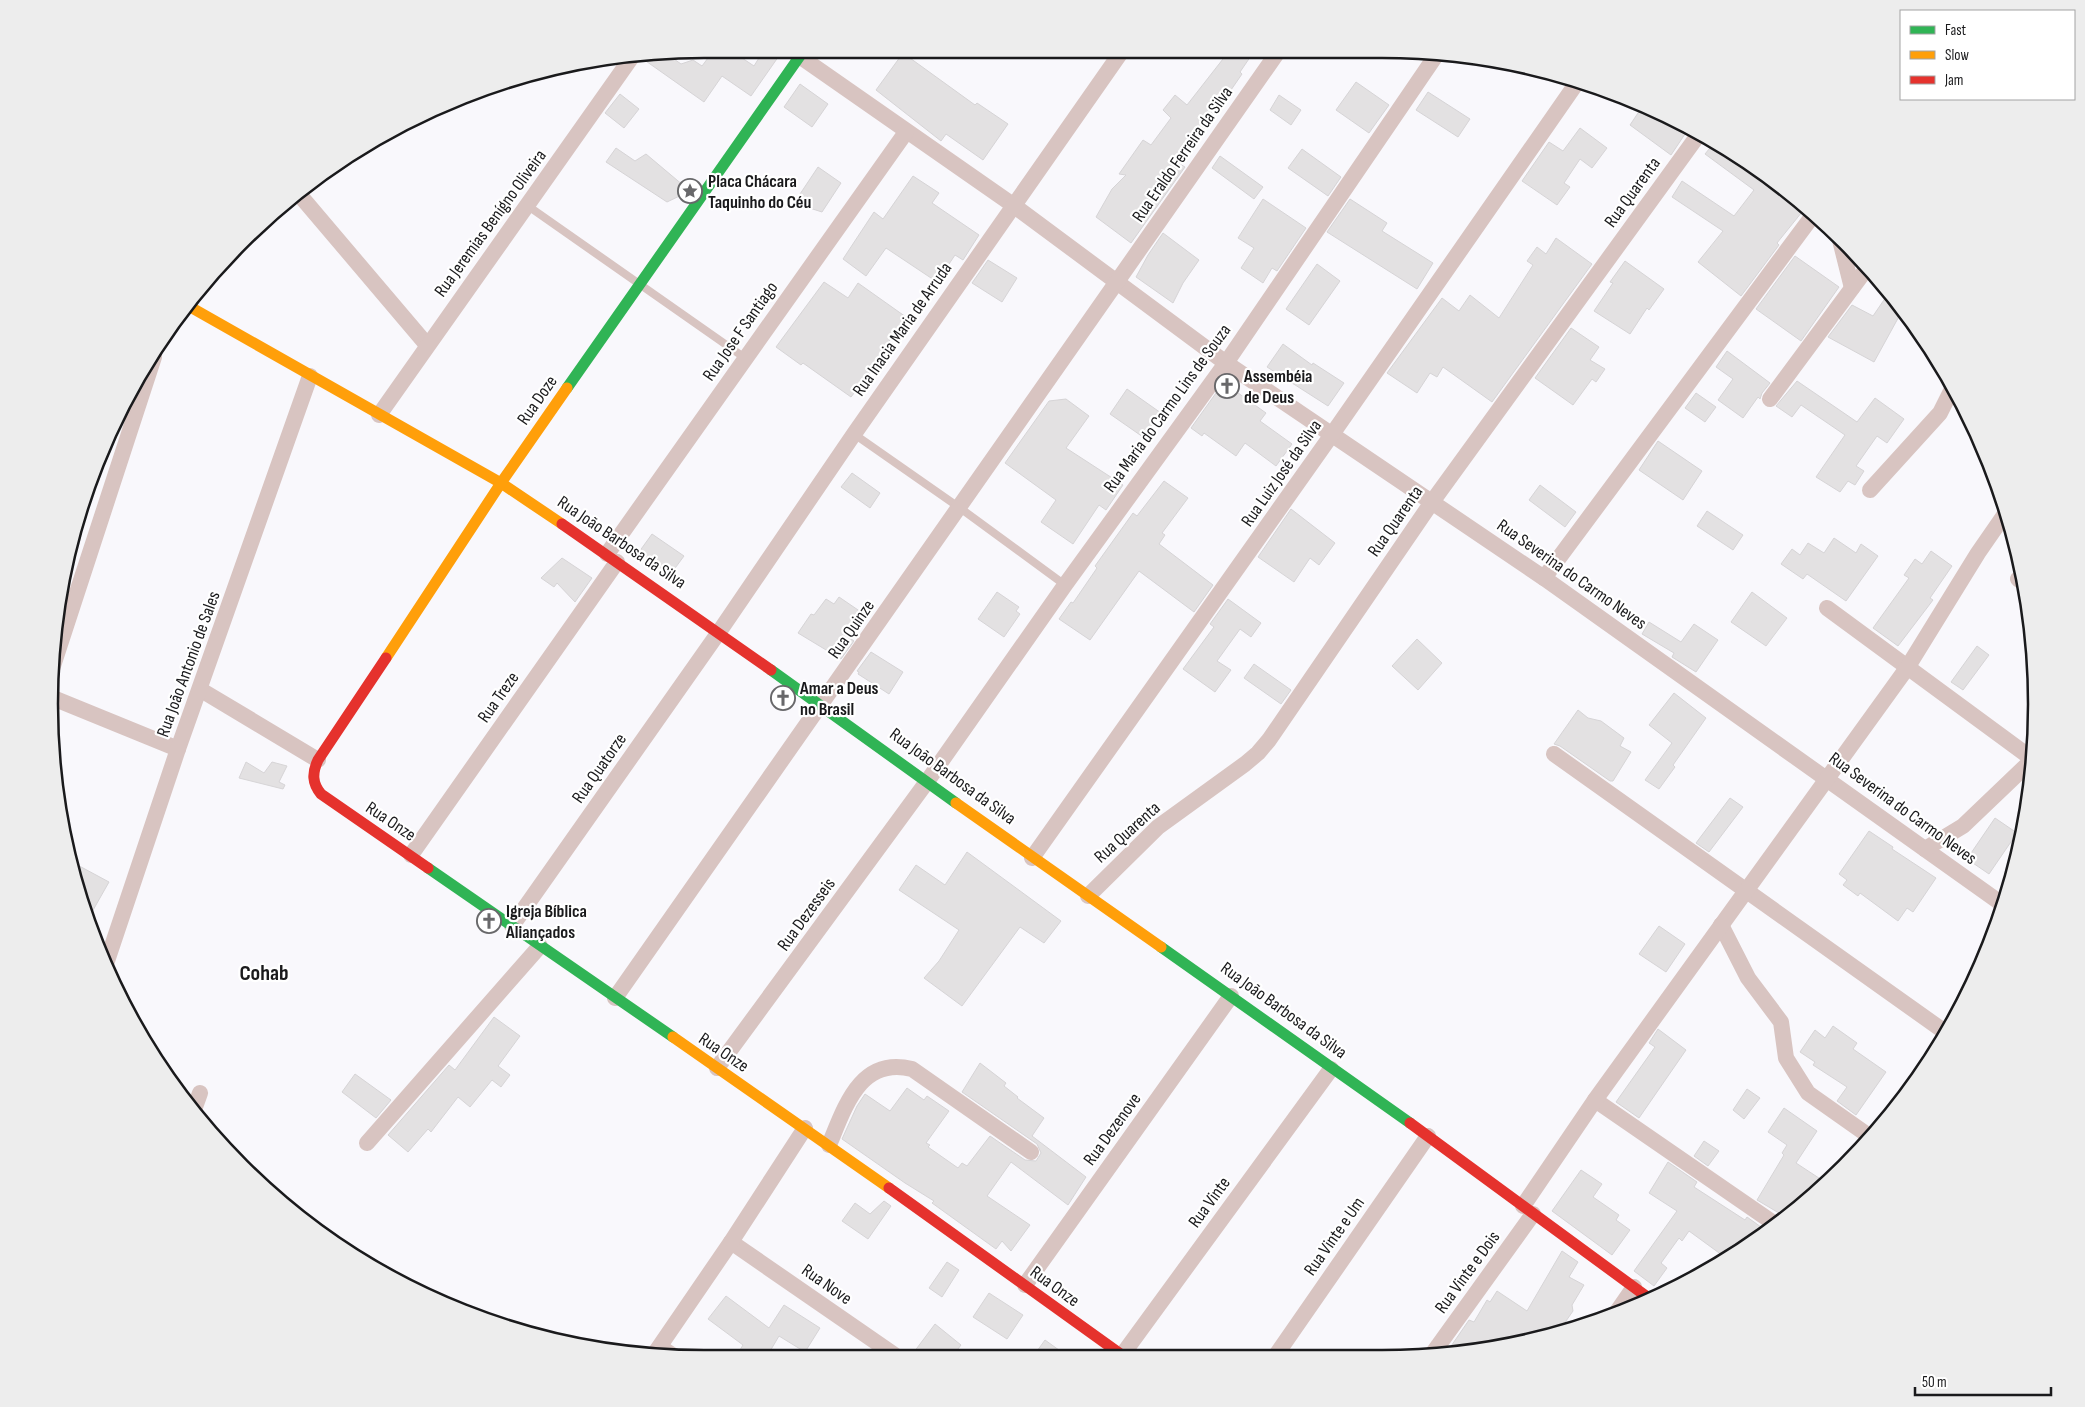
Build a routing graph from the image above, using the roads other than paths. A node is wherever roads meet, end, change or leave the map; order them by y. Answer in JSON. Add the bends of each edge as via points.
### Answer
{"nodes":[{"id":1,"x":796,"y":58,"type":"edge"},
{"id":2,"x":804,"y":58,"type":"edge"},
{"id":3,"x":1117,"y":58,"type":"edge"},
{"id":4,"x":1274,"y":58,"type":"edge"},
{"id":5,"x":1434,"y":60,"type":"edge"},
{"id":6,"x":628,"y":62,"type":"edge"},
{"id":7,"x":1574,"y":87,"type":"edge"},
{"id":8,"x":906,"y":132,"type":"junction"},
{"id":9,"x":1695,"y":139,"type":"edge"},
{"id":10,"x":302,"y":198,"type":"edge"},
{"id":11,"x":1013,"y":205,"type":"junction"},
{"id":12,"x":528,"y":206,"type":"junction"},
{"id":13,"x":1809,"y":220,"type":"edge"},
{"id":14,"x":1843,"y":252,"type":"edge"},
{"id":15,"x":1863,"y":274,"type":"edge"},
{"id":16,"x":1117,"y":281,"type":"junction"},
{"id":17,"x":640,"y":283,"type":"junction"},
{"id":18,"x":1852,"y":288,"type":"junction"},
{"id":19,"x":192,"y":308,"type":"edge"},
{"id":20,"x":427,"y":345,"type":"junction"},
{"id":21,"x":745,"y":358,"type":"junction"},
{"id":22,"x":1226,"y":363,"type":"junction"},
{"id":23,"x":149,"y":373,"type":"edge"},
{"id":24,"x":310,"y":376,"type":"junction"},
{"id":25,"x":1949,"y":395,"type":"edge"},
{"id":26,"x":1770,"y":399,"type":"dead end"},
{"id":27,"x":379,"y":415,"type":"junction"},
{"id":28,"x":854,"y":434,"type":"junction"},
{"id":29,"x":1333,"y":434,"type":"junction"},
{"id":30,"x":501,"y":483,"type":"junction"},
{"id":31,"x":1870,"y":490,"type":"dead end"},
{"id":32,"x":1432,"y":502,"type":"junction"},
{"id":33,"x":960,"y":508,"type":"junction"},
{"id":34,"x":2000,"y":521,"type":"edge"},
{"id":35,"x":612,"y":558,"type":"junction"},
{"id":36,"x":1544,"y":578,"type":"junction"},
{"id":37,"x":1065,"y":585,"type":"junction"},
{"id":38,"x":1827,"y":608,"type":"dead end"},
{"id":39,"x":719,"y":632,"type":"junction"},
{"id":40,"x":61,"y":642,"type":"edge"},
{"id":41,"x":1907,"y":668,"type":"junction"},
{"id":42,"x":200,"y":690,"type":"junction"},
{"id":43,"x":58,"y":700,"type":"edge"},
{"id":44,"x":822,"y":706,"type":"junction"},
{"id":45,"x":178,"y":749,"type":"junction"},
{"id":46,"x":1554,"y":754,"type":"dead end"},
{"id":47,"x":2025,"y":756,"type":"edge"},
{"id":48,"x":316,"y":765,"type":"junction"},
{"id":49,"x":2024,"y":767,"type":"edge"},
{"id":50,"x":1828,"y":779,"type":"junction"},
{"id":51,"x":926,"y":782,"type":"junction"},
{"id":52,"x":1925,"y":849,"type":"junction"},
{"id":53,"x":411,"y":855,"type":"junction"},
{"id":54,"x":1032,"y":858,"type":"junction"},
{"id":55,"x":1746,"y":890,"type":"junction"},
{"id":56,"x":1088,"y":896,"type":"junction"},
{"id":57,"x":1996,"y":900,"type":"edge"},
{"id":58,"x":1721,"y":925,"type":"junction"},
{"id":59,"x":512,"y":926,"type":"junction"},
{"id":60,"x":540,"y":946,"type":"junction"},
{"id":61,"x":109,"y":955,"type":"edge"},
{"id":62,"x":1231,"y":996,"type":"junction"},
{"id":63,"x":615,"y":998,"type":"junction"},
{"id":64,"x":1940,"y":1028,"type":"edge"},
{"id":65,"x":717,"y":1068,"type":"junction"},
{"id":66,"x":1331,"y":1069,"type":"junction"},
{"id":67,"x":1595,"y":1100,"type":"junction"},
{"id":68,"x":805,"y":1128,"type":"junction"},
{"id":69,"x":1864,"y":1132,"type":"edge"},
{"id":70,"x":1428,"y":1136,"type":"junction"},
{"id":71,"x":367,"y":1143,"type":"dead end"},
{"id":72,"x":829,"y":1145,"type":"junction"},
{"id":73,"x":1031,"y":1152,"type":"dead end"},
{"id":74,"x":1528,"y":1210,"type":"junction"},
{"id":75,"x":1769,"y":1220,"type":"edge"},
{"id":76,"x":732,"y":1242,"type":"junction"},
{"id":77,"x":1025,"y":1285,"type":"junction"},
{"id":78,"x":1634,"y":1287,"type":"junction"},
{"id":79,"x":1643,"y":1294,"type":"edge"},
{"id":80,"x":1624,"y":1302,"type":"edge"},
{"id":81,"x":1437,"y":1347,"type":"edge"},
{"id":82,"x":664,"y":1348,"type":"edge"},
{"id":83,"x":887,"y":1350,"type":"edge"},
{"id":84,"x":1113,"y":1350,"type":"edge"},
{"id":85,"x":1128,"y":1350,"type":"edge"},
{"id":86,"x":1280,"y":1350,"type":"edge"}],
"edges":[{"from":1,"to":17,"type":"street","name":"Rua Doze"},
{"from":2,"to":8,"type":"street","name":"Rua Severina do Carmo Neves"},
{"from":3,"to":11,"type":"street","name":"Rua Inacia Maria de Arruda"},
{"from":4,"to":16,"type":"street","name":"Rua Eraldo Ferreira da Silva"},
{"from":5,"to":22,"type":"street","name":"Rua Maria do Carmo Lins de Souza"},
{"from":6,"to":12,"type":"street","name":"Rua Jeremias Benígno Oliveira"},
{"from":7,"to":29,"type":"street","name":"Rua Luiz José da Silva"},
{"from":8,"to":11,"type":"street","name":"Rua Severina do Carmo Neves"},
{"from":8,"to":21,"type":"street","name":"Rua Jose F Santiago"},
{"from":9,"to":32,"type":"street","name":"Rua Quarenta"},
{"from":10,"to":20,"type":"street"},
{"from":11,"to":16,"type":"street","name":"Rua Severina do Carmo Neves"},
{"from":11,"to":28,"type":"street","name":"Rua Inacia Maria de Arruda"},
{"from":12,"to":17,"type":"lane"},
{"from":12,"to":20,"type":"street","name":"Rua Jeremias Benígno Oliveira"},
{"from":13,"to":36,"type":"street"},
{"from":14,"to":18,"type":"street"},
{"from":15,"to":18,"type":"street"},
{"from":16,"to":22,"type":"street","name":"Rua Severina do Carmo Neves"},
{"from":16,"to":33,"type":"street","name":"Rua Quinze"},
{"from":17,"to":21,"type":"lane"},
{"from":17,"to":30,"type":"street","name":"Rua Doze"},
{"from":18,"to":26,"type":"street"},
{"from":19,"to":24,"type":"street","name":"Rua João Barbosa da Silva"},
{"from":20,"to":27,"type":"street","name":"Rua Jeremias Benígno Oliveira"},
{"from":21,"to":35,"type":"street","name":"Rua Jose F Santiago"},
{"from":22,"to":29,"type":"street","name":"Rua Severina do Carmo Neves"},
{"from":22,"to":37,"type":"street","name":"Rua Maria do Carmo Lins de Souza"},
{"from":23,"to":40,"type":"street"},
{"from":24,"to":27,"type":"street","name":"Rua João Barbosa da Silva"},
{"from":24,"to":42,"type":"street","name":"Rua João Antonio de Sales"},
{"from":25,"to":31,"type":"street","via":[[1940,413]]},
{"from":27,"to":30,"type":"street","name":"Rua João Barbosa da Silva"},
{"from":28,"to":33,"type":"lane"},
{"from":28,"to":39,"type":"street","name":"Rua Inacia Maria de Arruda"},
{"from":29,"to":32,"type":"street","name":"Rua Severina do Carmo Neves"},
{"from":29,"to":54,"type":"street","name":"Rua Luiz José da Silva"},
{"from":30,"to":35,"type":"street","name":"Rua João Barbosa da Silva"},
{"from":30,"to":48,"type":"street","name":"Rua Doze"},
{"from":32,"to":36,"type":"street","name":"Rua Severina do Carmo Neves"},
{"from":32,"to":56,"type":"street","name":"Rua Quarenta","via":[[1258,753],[1158,827]]},
{"from":33,"to":37,"type":"lane"},
{"from":33,"to":44,"type":"street","name":"Rua Quinze"},
{"from":34,"to":41,"type":"street","name":"Rua Vinte e Dois"},
{"from":35,"to":39,"type":"street","name":"Rua João Barbosa da Silva"},
{"from":35,"to":53,"type":"street","name":"Rua Treze"},
{"from":36,"to":50,"type":"street","name":"Rua Severina do Carmo Neves"},
{"from":37,"to":51,"type":"street","name":"Rua Maria do Carmo Lins de Souza"},
{"from":38,"to":41,"type":"street"},
{"from":39,"to":44,"type":"street","name":"Rua João Barbosa da Silva"},
{"from":39,"to":59,"type":"street","name":"Rua Quatorze"},
{"from":41,"to":47,"type":"street"},
{"from":41,"to":50,"type":"street","name":"Rua Vinte e Dois"},
{"from":42,"to":45,"type":"street","name":"Rua João Antonio de Sales"},
{"from":42,"to":48,"type":"street"},
{"from":43,"to":45,"type":"street"},
{"from":44,"to":51,"type":"street","name":"Rua João Barbosa da Silva"},
{"from":44,"to":63,"type":"street","name":"Rua Quinze"},
{"from":45,"to":61,"type":"street","name":"Rua João Antonio de Sales"},
{"from":46,"to":55,"type":"street"},
{"from":48,"to":53,"type":"street","name":"Rua Onze","via":[[312,779],[321,794]]},
{"from":49,"to":52,"type":"street","via":[[1963,826]]},
{"from":50,"to":52,"type":"street","name":"Rua Severina do Carmo Neves"},
{"from":50,"to":55,"type":"street","name":"Rua Vinte e Dois"},
{"from":51,"to":54,"type":"street","name":"Rua João Barbosa da Silva"},
{"from":51,"to":65,"type":"street","name":"Rua Dezesseis"},
{"from":52,"to":57,"type":"street","name":"Rua Severina do Carmo Neves"},
{"from":53,"to":59,"type":"street","name":"Rua Onze"},
{"from":54,"to":56,"type":"street","name":"Rua João Barbosa da Silva"},
{"from":55,"to":58,"type":"street","name":"Rua Vinte e Dois"},
{"from":55,"to":64,"type":"street"},
{"from":56,"to":62,"type":"street","name":"Rua João Barbosa da Silva"},
{"from":58,"to":67,"type":"street","name":"Rua Vinte e Dois"},
{"from":58,"to":69,"type":"street","via":[[1748,978],[1781,1022],[1786,1058],[1808,1092]]},
{"from":59,"to":60,"type":"street","name":"Rua Onze"},
{"from":60,"to":63,"type":"street","name":"Rua Onze"},
{"from":60,"to":71,"type":"street"},
{"from":62,"to":66,"type":"street","name":"Rua João Barbosa da Silva"},
{"from":62,"to":77,"type":"street","name":"Rua Dezenove"},
{"from":63,"to":65,"type":"street","name":"Rua Onze"},
{"from":65,"to":68,"type":"street","name":"Rua Onze"},
{"from":66,"to":70,"type":"street","name":"Rua João Barbosa da Silva"},
{"from":66,"to":85,"type":"street","name":"Rua Vinte"},
{"from":67,"to":74,"type":"street","name":"Rua Vinte e Dois"},
{"from":67,"to":75,"type":"street"},
{"from":68,"to":72,"type":"street","name":"Rua Onze"},
{"from":68,"to":76,"type":"street"},
{"from":70,"to":74,"type":"street","name":"Rua João Barbosa da Silva"},
{"from":70,"to":86,"type":"street","name":"Rua Vinte e Um"},
{"from":72,"to":73,"type":"street","via":[[855,1090],[868,1076],[881,1069],[898,1066],[912,1070]]},
{"from":72,"to":77,"type":"street","name":"Rua Onze"},
{"from":74,"to":78,"type":"street","name":"Rua João Barbosa da Silva"},
{"from":74,"to":81,"type":"street","name":"Rua Vinte e Dois"},
{"from":76,"to":82,"type":"street"},
{"from":76,"to":83,"type":"street","name":"Rua Nove"},
{"from":77,"to":84,"type":"street","name":"Rua Onze"},
{"from":78,"to":79,"type":"street","name":"Rua João Barbosa da Silva"},
{"from":78,"to":80,"type":"street"}]}
